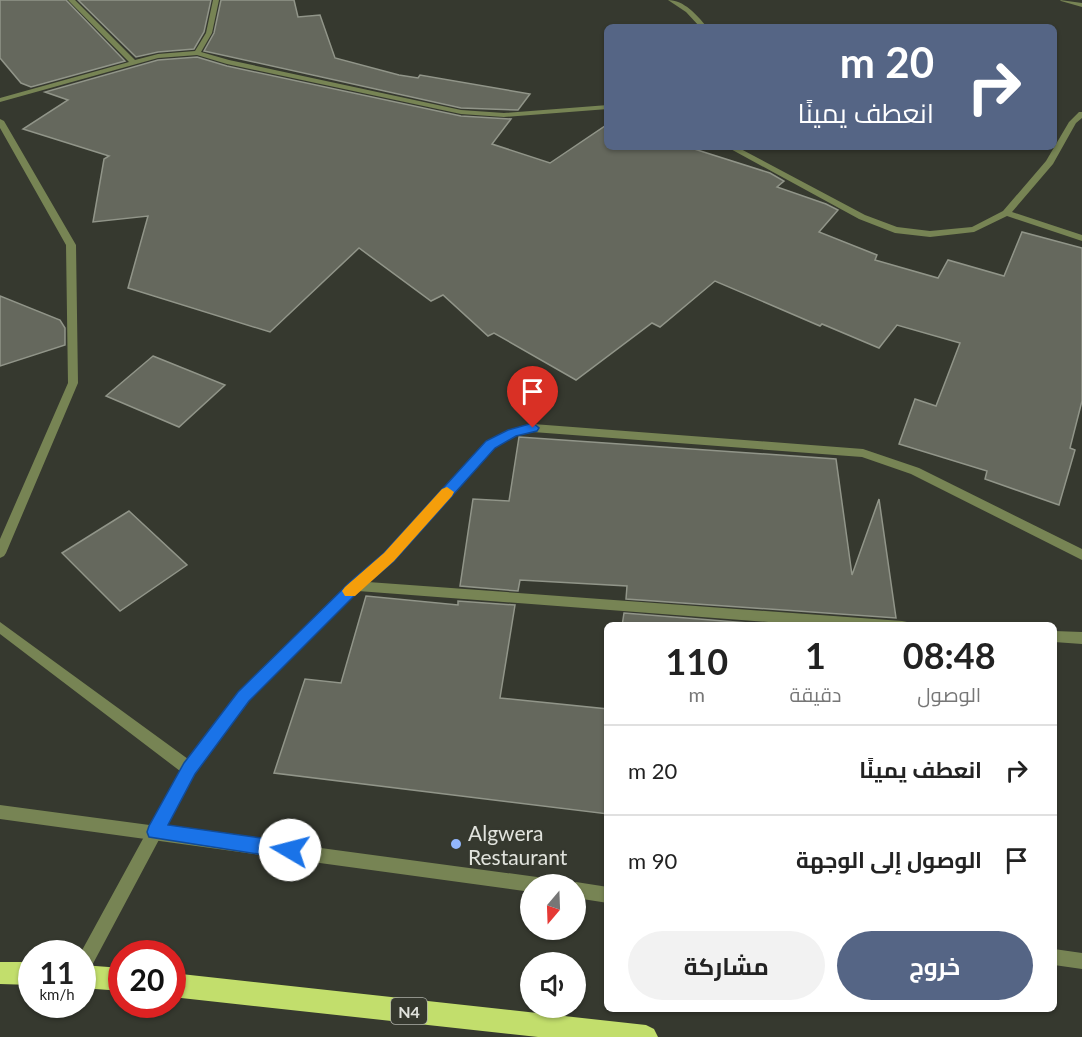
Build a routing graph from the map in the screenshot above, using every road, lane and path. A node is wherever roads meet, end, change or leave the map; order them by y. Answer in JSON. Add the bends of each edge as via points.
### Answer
{"nodes":[{"id":1,"x":71,"y":0,"type":"edge"},
{"id":2,"x":216,"y":0,"type":"edge"},
{"id":3,"x":671,"y":0,"type":"edge"},
{"id":4,"x":1063,"y":0,"type":"edge"},
{"id":5,"x":1082,"y":5,"type":"edge"},
{"id":6,"x":701,"y":24,"type":"edge"},
{"id":7,"x":197,"y":53,"type":"junction"},
{"id":8,"x":133,"y":62,"type":"junction"},
{"id":9,"x":0,"y":100,"type":"edge"},
{"id":10,"x":604,"y":107,"type":"edge"},
{"id":11,"x":1082,"y":114,"type":"edge"},
{"id":12,"x":0,"y":121,"type":"edge"},
{"id":13,"x":1071,"y":125,"type":"junction"},
{"id":14,"x":1082,"y":128,"type":"edge"},
{"id":15,"x":737,"y":150,"type":"edge"},
{"id":16,"x":1057,"y":150,"type":"edge"},
{"id":17,"x":1057,"y":150,"type":"edge"},
{"id":18,"x":1006,"y":213,"type":"junction"},
{"id":19,"x":1082,"y":238,"type":"edge"},
{"id":20,"x":0,"y":554,"type":"edge"},
{"id":21,"x":1082,"y":555,"type":"edge"},
{"id":22,"x":355,"y":586,"type":"junction"},
{"id":23,"x":847,"y":622,"type":"edge"},
{"id":24,"x":0,"y":627,"type":"edge"},
{"id":25,"x":1057,"y":636,"type":"edge"},
{"id":26,"x":1082,"y":638,"type":"edge"},
{"id":27,"x":189,"y":769,"type":"junction"},
{"id":28,"x":0,"y":812,"type":"edge"},
{"id":29,"x":156,"y":832,"type":"junction"},
{"id":30,"x":520,"y":883,"type":"edge"},
{"id":31,"x":586,"y":892,"type":"edge"},
{"id":32,"x":604,"y":894,"type":"edge"},
{"id":33,"x":96,"y":942,"type":"edge"},
{"id":34,"x":1057,"y":957,"type":"edge"},
{"id":35,"x":1082,"y":961,"type":"edge"},
{"id":36,"x":0,"y":973,"type":"edge"},
{"id":37,"x":18,"y":974,"type":"edge"},
{"id":38,"x":186,"y":987,"type":"edge"},
{"id":39,"x":646,"y":1037,"type":"edge"}],
"edges":[{"from":1,"to":8,"type":"street"},
{"from":2,"to":7,"type":"street","via":[[209,33]]},
{"from":3,"to":6,"type":"street"},
{"from":4,"to":5,"type":"street"},
{"from":7,"to":8,"type":"street"},
{"from":7,"to":10,"type":"street","via":[[461,112],[504,116]]},
{"from":8,"to":9,"type":"street"},
{"from":11,"to":13,"type":"street"},
{"from":12,"to":20,"type":"street","via":[[71,245],[73,383]]},
{"from":13,"to":14,"type":"street"},
{"from":13,"to":16,"type":"street"},
{"from":15,"to":18,"type":"street","via":[[895,230],[930,234],[974,229]]},
{"from":17,"to":18,"type":"street"},
{"from":18,"to":19,"type":"street"},
{"from":21,"to":22,"type":"street","via":[[915,471],[863,453],[533,428],[512,433],[490,445],[389,557]]},
{"from":22,"to":23,"type":"street"},
{"from":22,"to":27,"type":"street","via":[[244,697]]},
{"from":24,"to":27,"type":"street"},
{"from":25,"to":26,"type":"street"},
{"from":27,"to":29,"type":"street"},
{"from":28,"to":29,"type":"street"},
{"from":29,"to":30,"type":"street"},
{"from":29,"to":33,"type":"street"},
{"from":31,"to":32,"type":"street"},
{"from":34,"to":35,"type":"street"},
{"from":36,"to":37,"type":"highway"},
{"from":38,"to":39,"type":"highway","number":"N4"}]}
